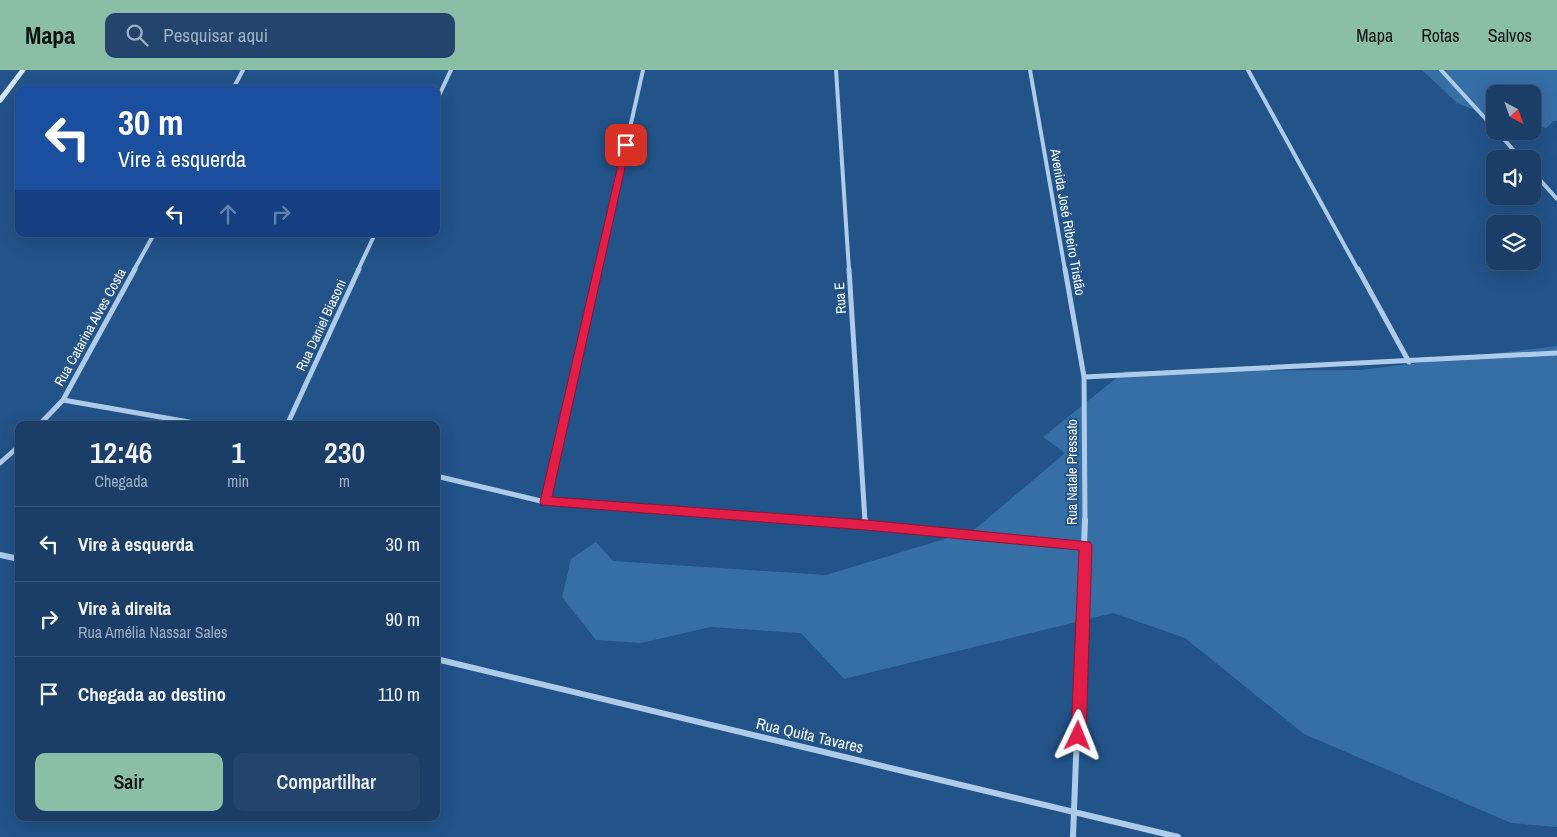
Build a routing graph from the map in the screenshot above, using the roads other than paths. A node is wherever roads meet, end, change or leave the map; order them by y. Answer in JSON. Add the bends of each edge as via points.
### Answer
{"nodes":[{"id":1,"x":23,"y":70,"type":"edge"},
{"id":2,"x":243,"y":70,"type":"edge"},
{"id":3,"x":451,"y":70,"type":"edge"},
{"id":4,"x":643,"y":70,"type":"edge"},
{"id":5,"x":836,"y":70,"type":"edge"},
{"id":6,"x":1030,"y":70,"type":"edge"},
{"id":7,"x":1248,"y":70,"type":"edge"},
{"id":8,"x":1441,"y":70,"type":"edge"},
{"id":9,"x":235,"y":85,"type":"edge"},
{"id":10,"x":440,"y":93,"type":"edge"},
{"id":11,"x":0,"y":101,"type":"edge"},
{"id":12,"x":1486,"y":119,"type":"edge"},
{"id":13,"x":1505,"y":140,"type":"edge"},
{"id":14,"x":1513,"y":150,"type":"edge"},
{"id":15,"x":1541,"y":181,"type":"edge"},
{"id":16,"x":1557,"y":199,"type":"edge"},
{"id":17,"x":152,"y":237,"type":"edge"},
{"id":18,"x":374,"y":237,"type":"edge"},
{"id":19,"x":1557,"y":353,"type":"edge"},
{"id":20,"x":1409,"y":362,"type":"junction"},
{"id":21,"x":1084,"y":378,"type":"junction"},
{"id":22,"x":63,"y":400,"type":"junction"},
{"id":23,"x":43,"y":421,"type":"edge"},
{"id":24,"x":183,"y":421,"type":"edge"},
{"id":25,"x":289,"y":421,"type":"edge"},
{"id":26,"x":15,"y":450,"type":"edge"},
{"id":27,"x":0,"y":464,"type":"edge"},
{"id":28,"x":440,"y":477,"type":"edge"},
{"id":29,"x":546,"y":502,"type":"junction"},
{"id":30,"x":866,"y":525,"type":"junction"},
{"id":31,"x":1085,"y":545,"type":"junction"},
{"id":32,"x":0,"y":555,"type":"edge"},
{"id":33,"x":15,"y":558,"type":"edge"},
{"id":34,"x":440,"y":660,"type":"edge"},
{"id":35,"x":1076,"y":812,"type":"junction"},
{"id":36,"x":1073,"y":837,"type":"edge"},
{"id":37,"x":1178,"y":837,"type":"edge"}],
"edges":[{"from":1,"to":11,"type":"street"},
{"from":2,"to":9,"type":"street"},
{"from":3,"to":10,"type":"street"},
{"from":4,"to":29,"type":"street"},
{"from":5,"to":30,"type":"street","name":"Rua E"},
{"from":6,"to":21,"type":"street","name":"Avenida José Ribeiro Tristão"},
{"from":7,"to":20,"type":"street"},
{"from":8,"to":12,"type":"street"},
{"from":13,"to":14,"type":"street"},
{"from":15,"to":16,"type":"street"},
{"from":17,"to":22,"type":"street","name":"Rua Catarina Alves Costa"},
{"from":18,"to":25,"type":"street","name":"Rua Daniel Biasoni"},
{"from":19,"to":20,"type":"street"},
{"from":20,"to":21,"type":"street"},
{"from":21,"to":31,"type":"street","name":"Rua Natale Pressato"},
{"from":22,"to":23,"type":"street","name":"Rua Catarina Alves Costa"},
{"from":22,"to":24,"type":"street"},
{"from":26,"to":27,"type":"street"},
{"from":28,"to":29,"type":"street"},
{"from":29,"to":30,"type":"street"},
{"from":30,"to":31,"type":"street"},
{"from":31,"to":35,"type":"street","name":"Rua Natale Pressato"},
{"from":32,"to":33,"type":"street"},
{"from":34,"to":35,"type":"street","name":"Rua Quita Tavares"},
{"from":35,"to":36,"type":"street","name":"Rua Natale Pressato"},
{"from":35,"to":37,"type":"street","name":"Rua Quita Tavares"}]}
